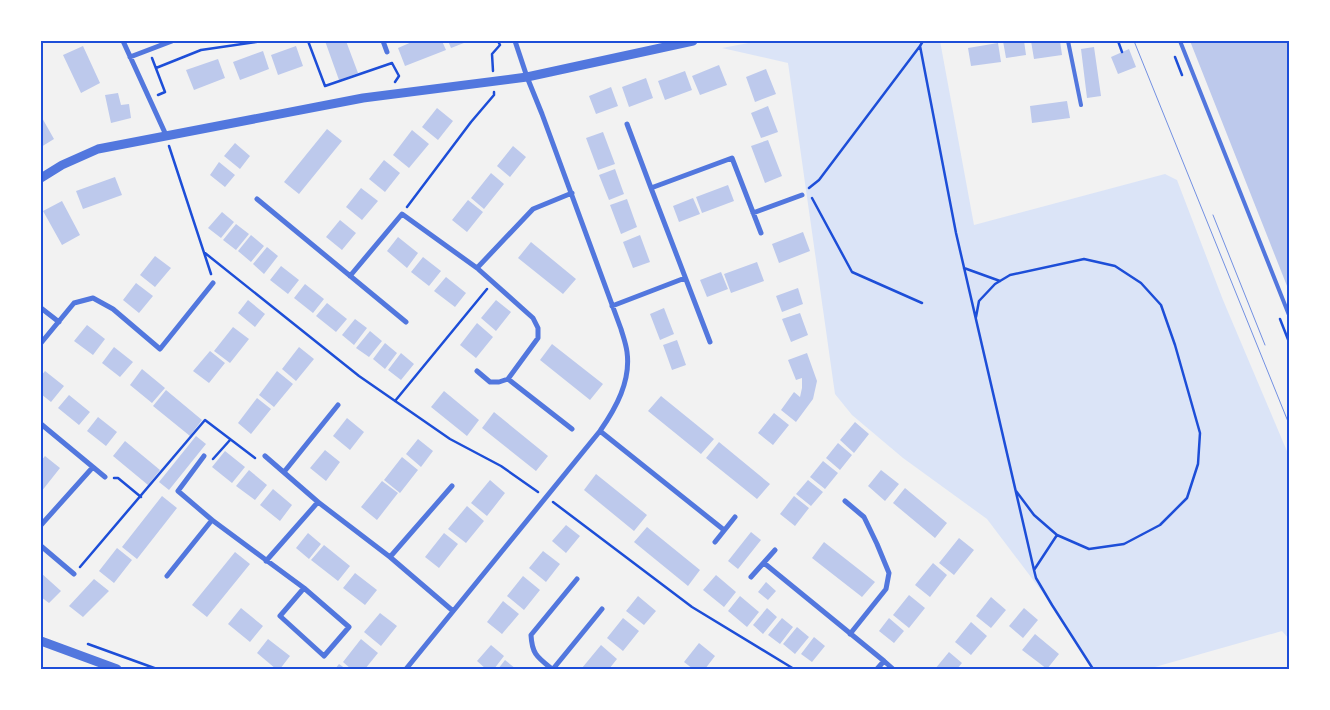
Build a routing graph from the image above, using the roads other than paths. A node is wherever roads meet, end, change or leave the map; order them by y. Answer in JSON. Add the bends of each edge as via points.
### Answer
{"nodes":[{"id":1,"x":123,"y":41,"type":"edge"},
{"id":2,"x":172,"y":41,"type":"edge"},
{"id":3,"x":383,"y":41,"type":"edge"},
{"id":4,"x":515,"y":41,"type":"edge"},
{"id":5,"x":693,"y":41,"type":"edge"},
{"id":6,"x":1068,"y":41,"type":"edge"},
{"id":7,"x":1180,"y":41,"type":"edge"},
{"id":8,"x":387,"y":52,"type":"road end"},
{"id":9,"x":130,"y":57,"type":"junction"},
{"id":10,"x":527,"y":77,"type":"junction"},
{"id":11,"x":1081,"y":105,"type":"dead end"},
{"id":12,"x":627,"y":124,"type":"dead end"},
{"id":13,"x":166,"y":135,"type":"junction"},
{"id":14,"x":41,"y":178,"type":"edge"},
{"id":15,"x":651,"y":188,"type":"junction"},
{"id":16,"x":572,"y":193,"type":"junction"},
{"id":17,"x":802,"y":195,"type":"dead end"},
{"id":18,"x":256,"y":199,"type":"dead end"},
{"id":19,"x":753,"y":213,"type":"junction"},
{"id":20,"x":761,"y":233,"type":"dead end"},
{"id":21,"x":477,"y":268,"type":"junction"},
{"id":22,"x":350,"y":276,"type":"junction"},
{"id":23,"x":686,"y":278,"type":"junction"},
{"id":24,"x":213,"y":283,"type":"road end"},
{"id":25,"x":612,"y":306,"type":"junction"},
{"id":26,"x":41,"y":308,"type":"edge"},
{"id":27,"x":1289,"y":315,"type":"edge"},
{"id":28,"x":58,"y":322,"type":"junction"},
{"id":29,"x":406,"y":322,"type":"dead end"},
{"id":30,"x":710,"y":342,"type":"dead end"},
{"id":31,"x":41,"y":344,"type":"edge"},
{"id":32,"x":477,"y":371,"type":"dead end"},
{"id":33,"x":508,"y":379,"type":"junction"},
{"id":34,"x":338,"y":405,"type":"dead end"},
{"id":35,"x":41,"y":424,"type":"edge"},
{"id":36,"x":572,"y":429,"type":"dead end"},
{"id":37,"x":600,"y":432,"type":"junction"},
{"id":38,"x":204,"y":456,"type":"road end"},
{"id":39,"x":265,"y":456,"type":"road end"},
{"id":40,"x":93,"y":467,"type":"junction"},
{"id":41,"x":284,"y":472,"type":"junction"},
{"id":42,"x":105,"y":477,"type":"road end"},
{"id":43,"x":452,"y":486,"type":"dead end"},
{"id":44,"x":845,"y":500,"type":"dead end"},
{"id":45,"x":318,"y":502,"type":"junction"},
{"id":46,"x":735,"y":517,"type":"dead end"},
{"id":47,"x":212,"y":520,"type":"junction"},
{"id":48,"x":41,"y":525,"type":"edge"},
{"id":49,"x":724,"y":530,"type":"junction"},
{"id":50,"x":714,"y":542,"type":"dead end"},
{"id":51,"x":41,"y":546,"type":"edge"},
{"id":52,"x":775,"y":550,"type":"dead end"},
{"id":53,"x":390,"y":557,"type":"junction"},
{"id":54,"x":266,"y":561,"type":"junction"},
{"id":55,"x":764,"y":563,"type":"junction"},
{"id":56,"x":74,"y":574,"type":"road end"},
{"id":57,"x":167,"y":576,"type":"dead end"},
{"id":58,"x":751,"y":577,"type":"dead end"},
{"id":59,"x":578,"y":579,"type":"dead end"},
{"id":60,"x":304,"y":588,"type":"junction"},
{"id":61,"x":602,"y":609,"type":"dead end"},
{"id":62,"x":453,"y":611,"type":"junction"},
{"id":63,"x":850,"y":634,"type":"junction"},
{"id":64,"x":41,"y":641,"type":"edge"},
{"id":65,"x":884,"y":661,"type":"junction"},
{"id":66,"x":117,"y":669,"type":"edge"},
{"id":67,"x":406,"y":669,"type":"edge"},
{"id":68,"x":552,"y":669,"type":"edge"},
{"id":69,"x":877,"y":669,"type":"edge"},
{"id":70,"x":893,"y":669,"type":"edge"}],
"edges":[{"from":1,"to":9,"type":"street"},
{"from":2,"to":9,"type":"street"},
{"from":3,"to":8,"type":"street"},
{"from":4,"to":10,"type":"street"},
{"from":5,"to":10,"type":"street"},
{"from":6,"to":11,"type":"lane"},
{"from":7,"to":27,"type":"lane"},
{"from":9,"to":13,"type":"street"},
{"from":10,"to":13,"type":"street","via":[[387,95]]},
{"from":10,"to":16,"type":"street"},
{"from":12,"to":15,"type":"street"},
{"from":13,"to":14,"type":"street","via":[[98,149]]},
{"from":15,"to":19,"type":"street","via":[[732,158]]},
{"from":15,"to":23,"type":"street"},
{"from":16,"to":21,"type":"street","via":[[533,209]]},
{"from":16,"to":25,"type":"street"},
{"from":17,"to":19,"type":"street"},
{"from":18,"to":22,"type":"street"},
{"from":19,"to":20,"type":"street"},
{"from":21,"to":22,"type":"street","via":[[402,214]]},
{"from":21,"to":33,"type":"street","via":[[532,318],[538,328],[538,338]]},
{"from":22,"to":29,"type":"street"},
{"from":23,"to":25,"type":"street"},
{"from":23,"to":30,"type":"street"},
{"from":24,"to":28,"type":"street","via":[[160,349],[113,309],[93,298],[74,302]]},
{"from":25,"to":37,"type":"street","via":[[627,352],[627,381]]},
{"from":26,"to":28,"type":"street"},
{"from":28,"to":31,"type":"street"},
{"from":32,"to":33,"type":"street","via":[[490,382]]},
{"from":33,"to":36,"type":"street"},
{"from":34,"to":41,"type":"street"},
{"from":35,"to":40,"type":"street"},
{"from":37,"to":49,"type":"street"},
{"from":37,"to":62,"type":"street"},
{"from":38,"to":47,"type":"street","via":[[178,491]]},
{"from":39,"to":41,"type":"street"},
{"from":40,"to":42,"type":"street"},
{"from":40,"to":48,"type":"street"},
{"from":41,"to":45,"type":"street"},
{"from":43,"to":53,"type":"street"},
{"from":44,"to":63,"type":"street","via":[[864,517],[889,573],[886,589]]},
{"from":45,"to":53,"type":"street"},
{"from":45,"to":54,"type":"street"},
{"from":46,"to":49,"type":"street"},
{"from":47,"to":54,"type":"street"},
{"from":47,"to":57,"type":"street"},
{"from":49,"to":50,"type":"street"},
{"from":51,"to":56,"type":"street"},
{"from":52,"to":55,"type":"street"},
{"from":53,"to":62,"type":"street"},
{"from":54,"to":60,"type":"street"},
{"from":55,"to":58,"type":"street"},
{"from":55,"to":63,"type":"street"},
{"from":59,"to":68,"type":"street","via":[[532,635],[532,648]]},
{"from":60,"to":60,"type":"street","via":[[350,627],[324,656],[280,616]]},
{"from":61,"to":68,"type":"street"},
{"from":62,"to":67,"type":"street"},
{"from":63,"to":65,"type":"street"},
{"from":64,"to":66,"type":"street"},
{"from":65,"to":69,"type":"street"},
{"from":65,"to":70,"type":"street"}]}
